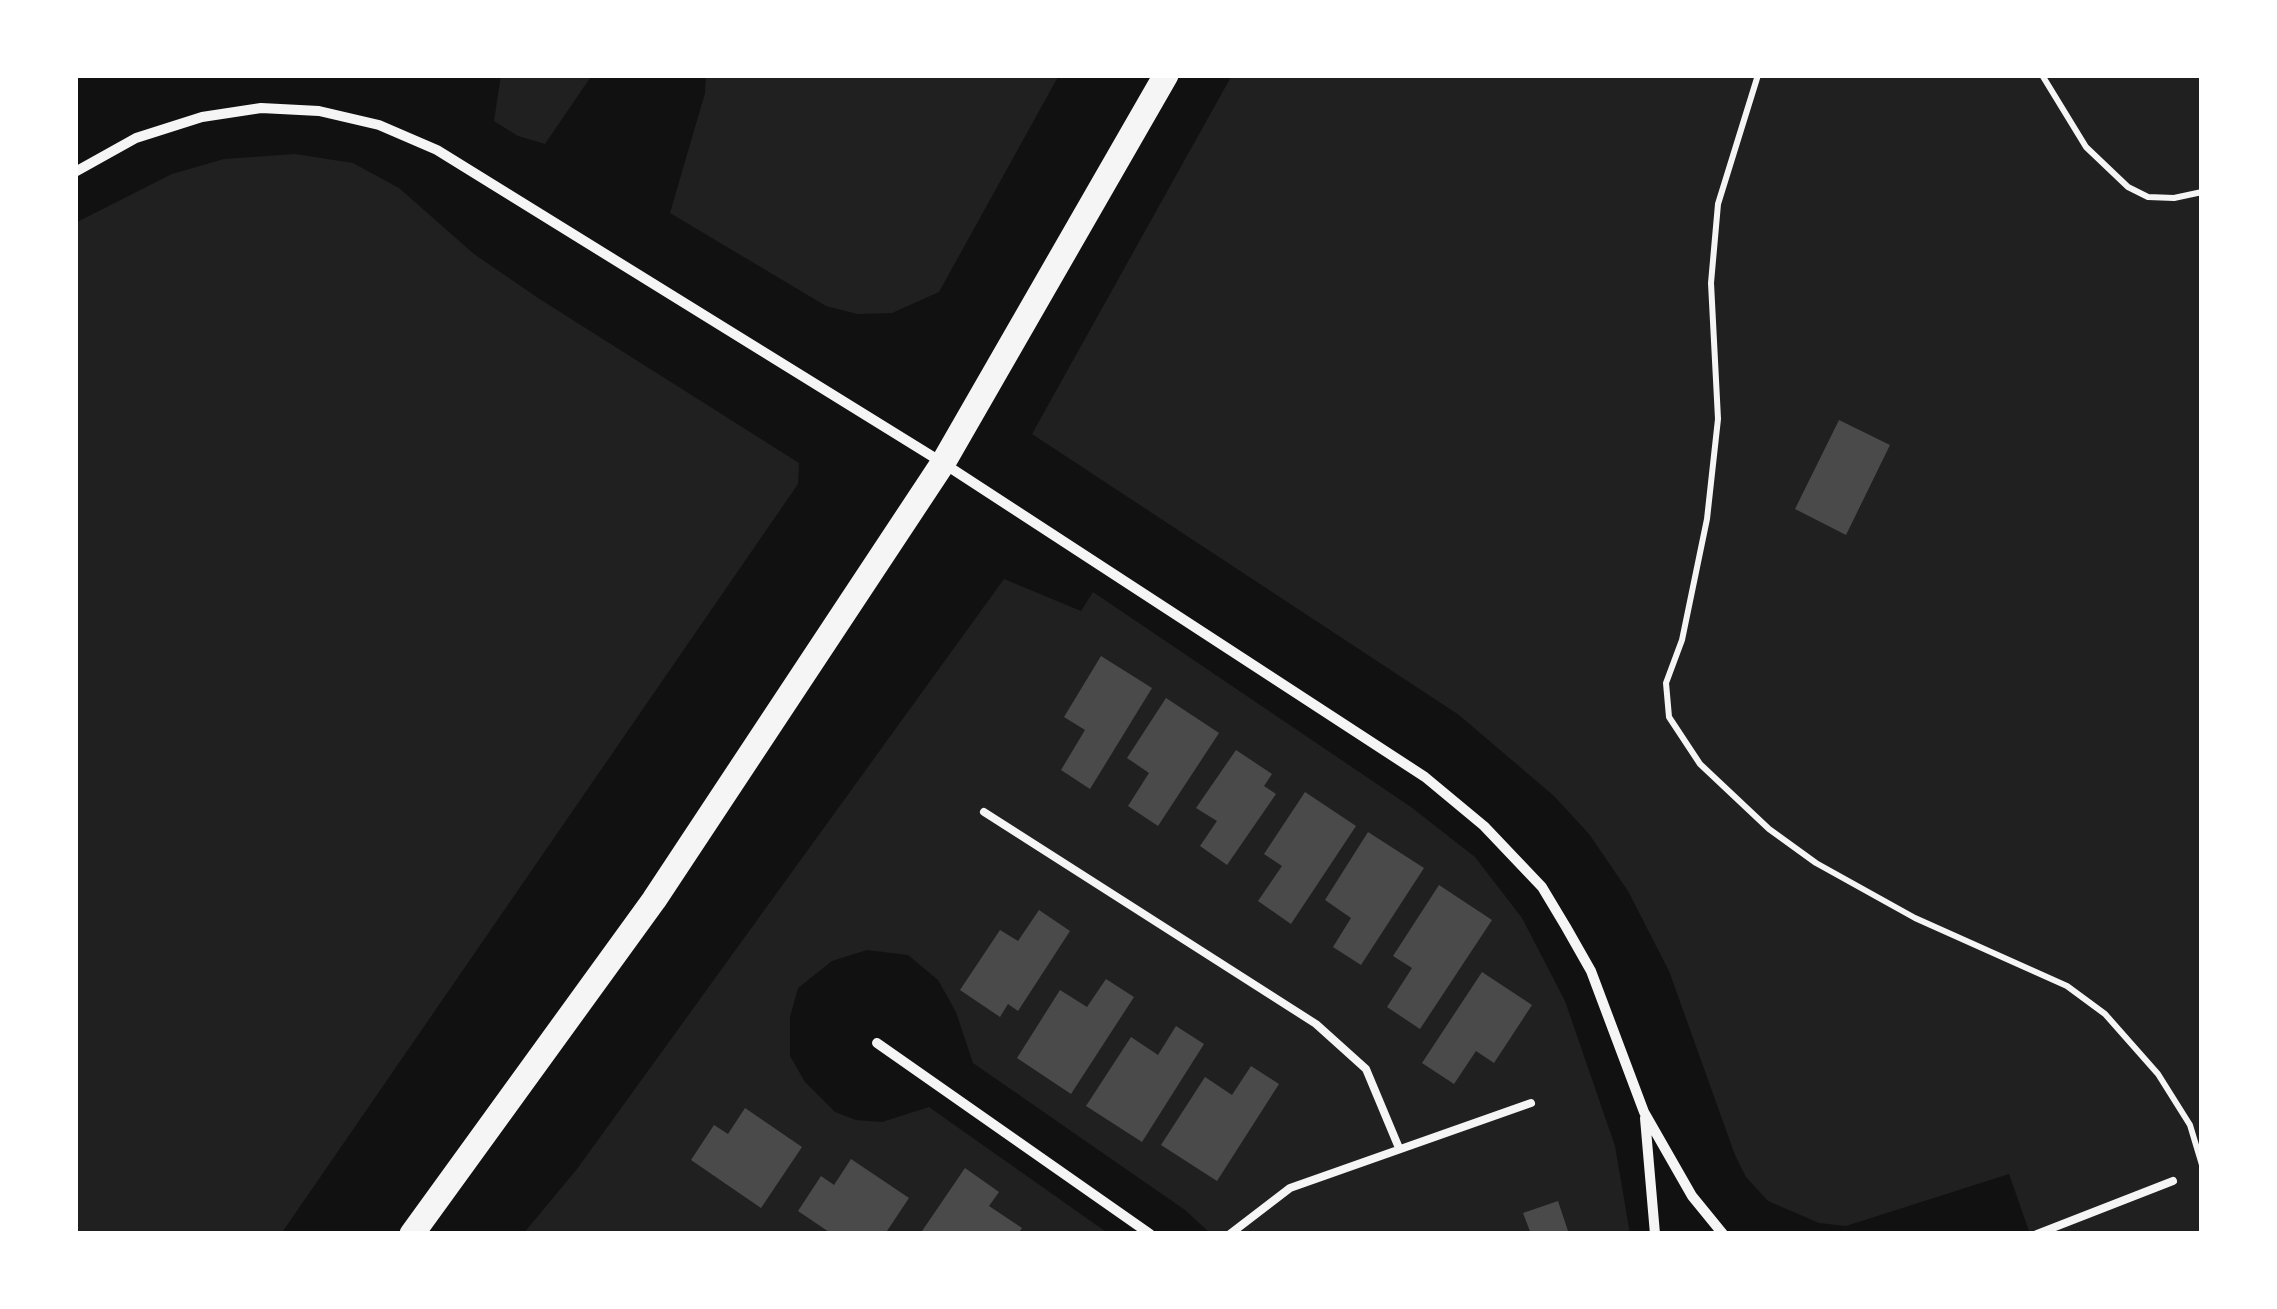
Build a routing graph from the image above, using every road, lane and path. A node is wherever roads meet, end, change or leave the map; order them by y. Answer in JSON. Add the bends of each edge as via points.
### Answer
{"nodes":[{"id":1,"x":1166,"y":75,"type":"edge"},
{"id":2,"x":1758,"y":75,"type":"edge"},
{"id":3,"x":2042,"y":75,"type":"edge"},
{"id":4,"x":75,"y":172,"type":"edge"},
{"id":5,"x":2202,"y":192,"type":"edge"},
{"id":6,"x":943,"y":462,"type":"junction"},
{"id":7,"x":984,"y":812,"type":"dead end"},
{"id":8,"x":877,"y":1043,"type":"dead end"},
{"id":9,"x":1530,"y":1103,"type":"dead end"},
{"id":10,"x":1644,"y":1112,"type":"junction"},
{"id":11,"x":1399,"y":1148,"type":"junction"},
{"id":12,"x":2202,"y":1165,"type":"edge"},
{"id":13,"x":2173,"y":1181,"type":"dead end"},
{"id":14,"x":412,"y":1234,"type":"edge"},
{"id":15,"x":1150,"y":1234,"type":"edge"},
{"id":16,"x":1230,"y":1234,"type":"edge"},
{"id":17,"x":1655,"y":1234,"type":"edge"},
{"id":18,"x":1724,"y":1234,"type":"edge"},
{"id":19,"x":2037,"y":1234,"type":"edge"}],
"edges":[{"from":1,"to":6,"type":"main road"},
{"from":2,"to":12,"type":"path","via":[[1718,204],[1711,283],[1718,419],[1707,519],[1666,684],[1670,717],[1700,764],[1769,830],[1816,863],[1915,918],[2068,986],[2105,1014],[2158,1074],[2190,1125]]},
{"from":3,"to":5,"type":"path","via":[[2086,147],[2128,187],[2174,198]]},
{"from":4,"to":6,"type":"street","via":[[136,138],[202,117],[261,108],[319,111],[379,125],[437,150]]},
{"from":6,"to":10,"type":"street","via":[[1425,777],[1484,826],[1542,888],[1591,971]]},
{"from":6,"to":14,"type":"main road","via":[[654,900]]},
{"from":7,"to":11,"type":"lane","via":[[1316,1024],[1366,1069]]},
{"from":8,"to":15,"type":"street"},
{"from":9,"to":11,"type":"lane"},
{"from":10,"to":17,"type":"street"},
{"from":10,"to":18,"type":"street","via":[[1692,1196]]},
{"from":11,"to":16,"type":"lane","via":[[1290,1188]]},
{"from":13,"to":19,"type":"lane"}]}
